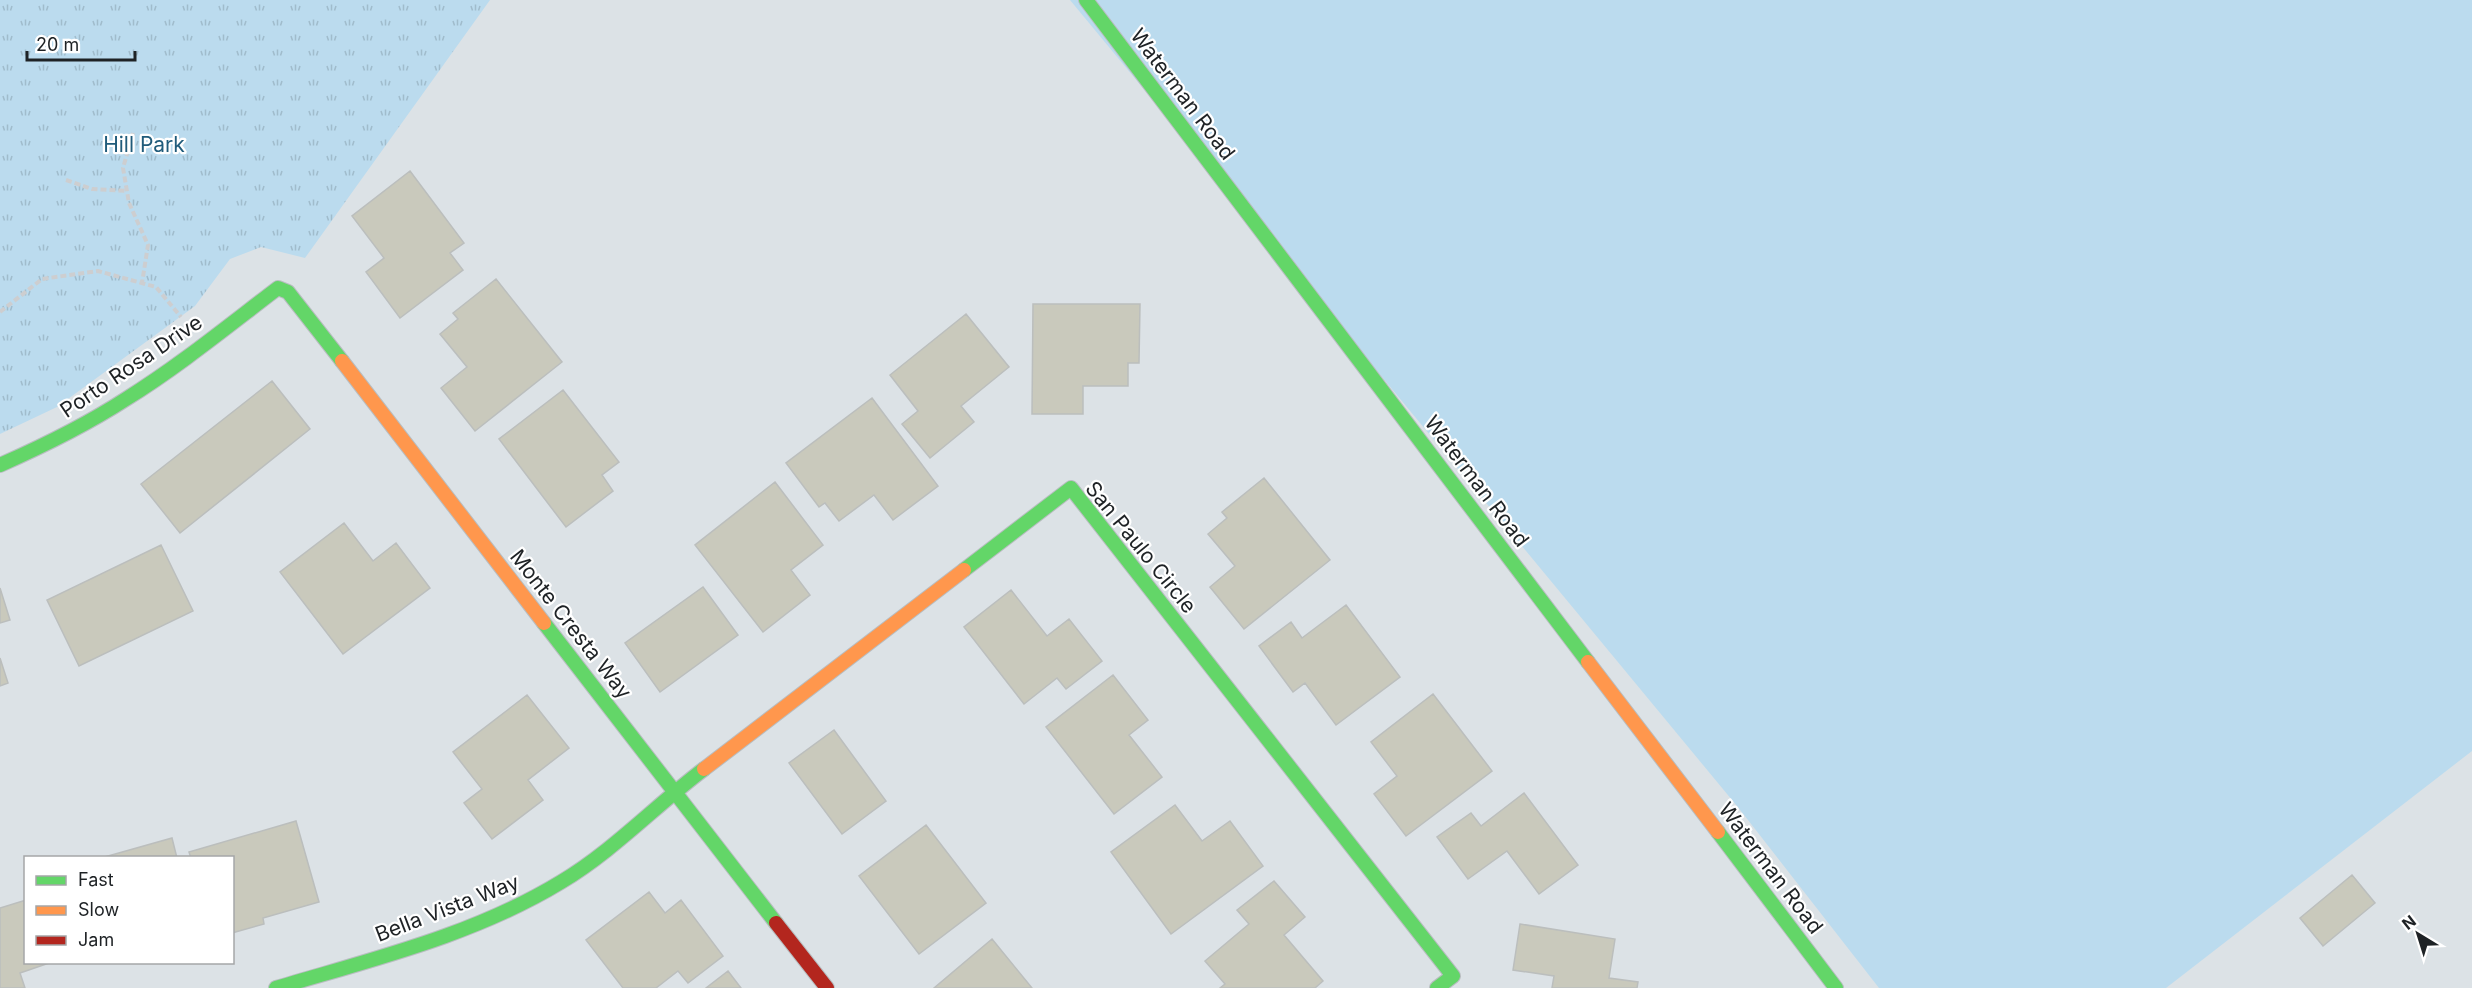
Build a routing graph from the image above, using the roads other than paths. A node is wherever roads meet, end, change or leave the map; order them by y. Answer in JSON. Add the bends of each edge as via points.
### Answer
{"nodes":[{"id":1,"x":1086,"y":0,"type":"edge"},
{"id":2,"x":278,"y":288,"type":"joint"},
{"id":3,"x":0,"y":465,"type":"edge"},
{"id":4,"x":674,"y":792,"type":"junction"},
{"id":5,"x":276,"y":988,"type":"edge"},
{"id":6,"x":827,"y":988,"type":"edge"},
{"id":7,"x":1437,"y":988,"type":"edge"},
{"id":8,"x":1836,"y":988,"type":"edge"}],
"edges":[{"from":1,"to":8,"type":"street","name":"Waterman Road"},
{"from":2,"to":3,"type":"street","name":"Porto Rosa Drive","via":[[144,388],[50,443]]},
{"from":2,"to":4,"type":"street","name":"Monte Cresta Way","via":[[288,292]]},
{"from":4,"to":5,"type":"street","name":"Bella Vista Way","via":[[578,873],[541,894],[410,947]]},
{"from":4,"to":6,"type":"street","name":"Monte Cresta Way"},
{"from":4,"to":7,"type":"street","name":"San Paulo Circle","via":[[1071,488],[1453,976]]}]}
